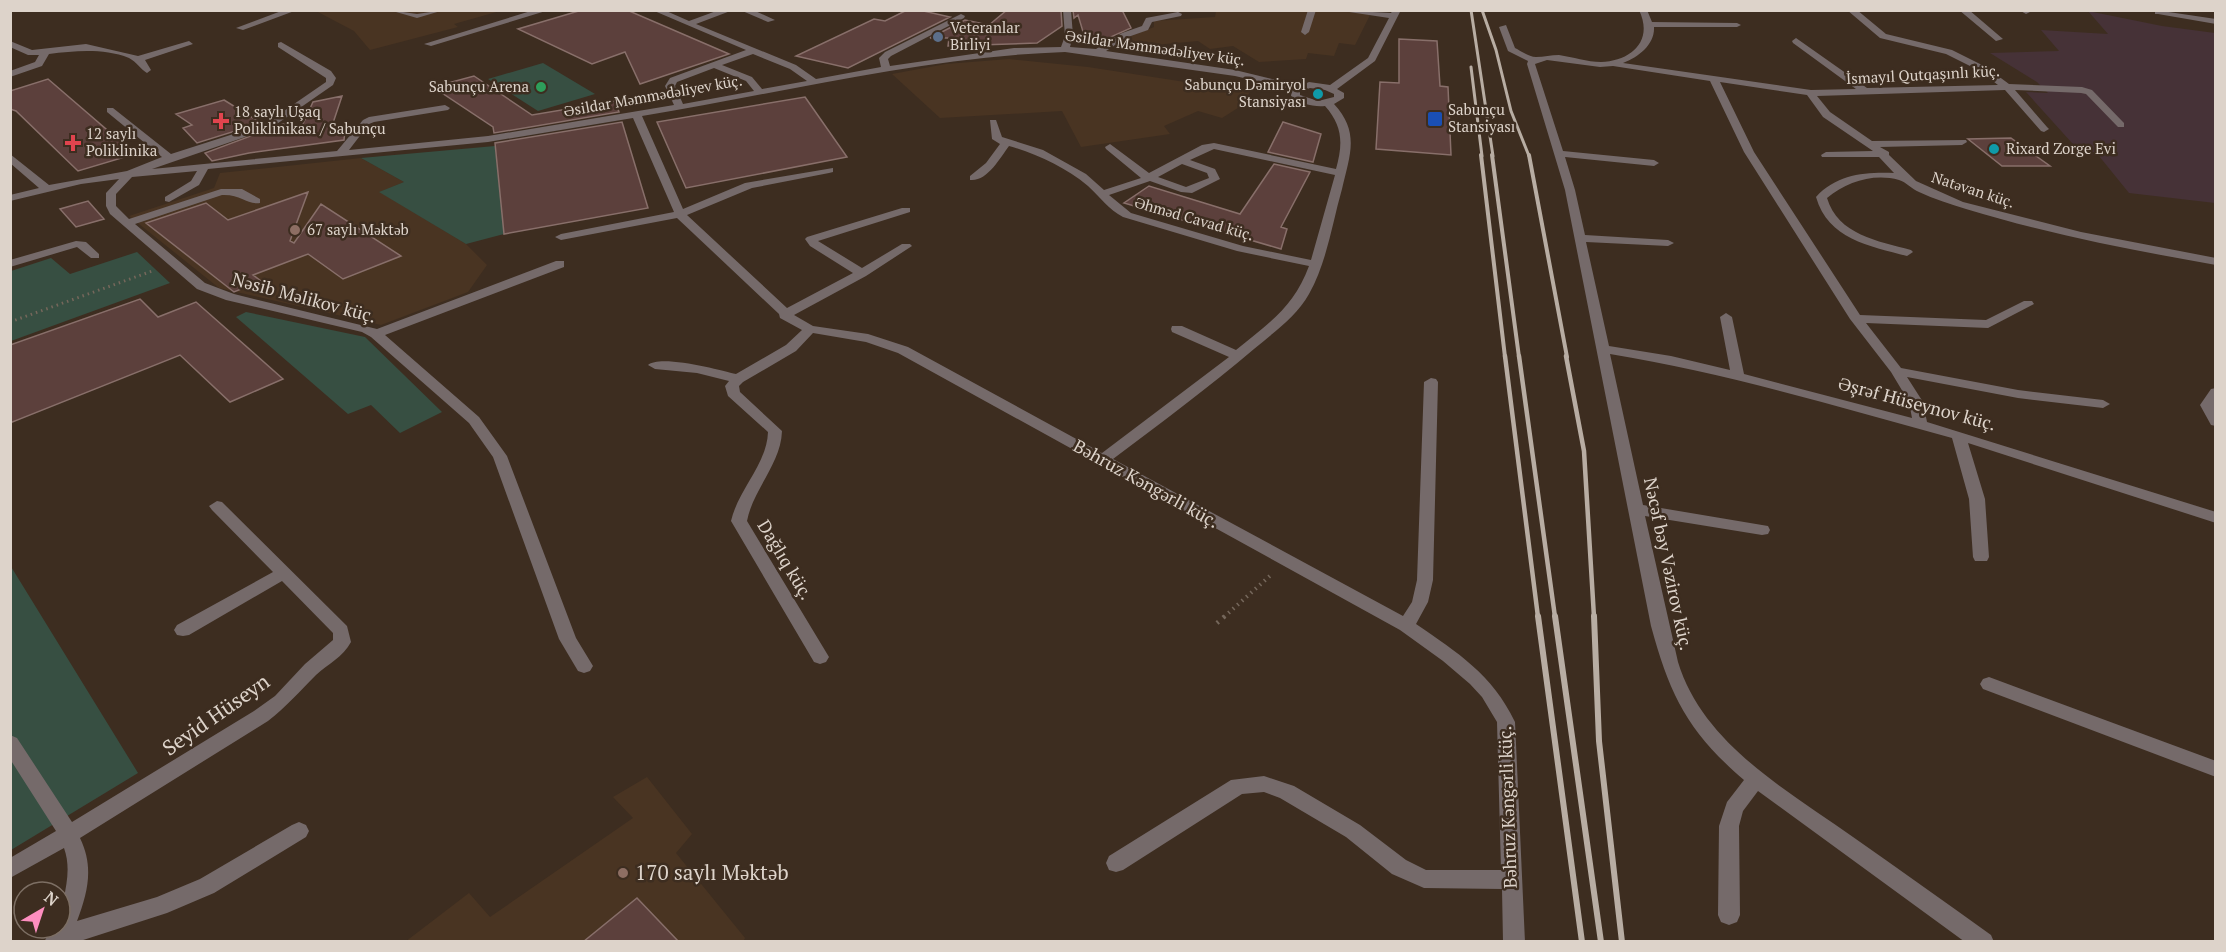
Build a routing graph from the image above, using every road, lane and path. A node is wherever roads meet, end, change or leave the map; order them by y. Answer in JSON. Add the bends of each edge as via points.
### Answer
{"nodes":[{"id":1,"x":293,"y":10,"type":"edge"},
{"id":2,"x":393,"y":10,"type":"edge"},
{"id":3,"x":440,"y":10,"type":"edge"},
{"id":4,"x":545,"y":10,"type":"edge"},
{"id":5,"x":656,"y":10,"type":"edge"},
{"id":6,"x":729,"y":10,"type":"edge"},
{"id":7,"x":744,"y":10,"type":"edge"},
{"id":8,"x":1067,"y":10,"type":"edge"},
{"id":9,"x":1312,"y":10,"type":"edge"},
{"id":10,"x":1340,"y":10,"type":"edge"},
{"id":11,"x":1643,"y":10,"type":"edge"},
{"id":12,"x":1851,"y":10,"type":"edge"},
{"id":13,"x":1964,"y":10,"type":"edge"},
{"id":14,"x":2212,"y":10,"type":"edge"},
{"id":15,"x":2158,"y":12,"type":"edge"},
{"id":16,"x":1178,"y":14,"type":"dead end"},
{"id":17,"x":1395,"y":14,"type":"edge"},
{"id":18,"x":2216,"y":15,"type":"edge"},
{"id":19,"x":961,"y":16,"type":"dead end"},
{"id":20,"x":771,"y":20,"type":"dead end"},
{"id":21,"x":2216,"y":22,"type":"edge"},
{"id":22,"x":690,"y":23,"type":"junction"},
{"id":23,"x":1650,"y":24,"type":"junction"},
{"id":24,"x":1737,"y":25,"type":"dead end"},
{"id":25,"x":1503,"y":27,"type":"dead end"},
{"id":26,"x":240,"y":28,"type":"dead end"},
{"id":27,"x":1305,"y":32,"type":"dead end"},
{"id":28,"x":1929,"y":35,"type":"dead end"},
{"id":29,"x":66,"y":39,"type":"dead end"},
{"id":30,"x":1999,"y":39,"type":"dead end"},
{"id":31,"x":1796,"y":41,"type":"dead end"},
{"id":32,"x":10,"y":43,"type":"edge"},
{"id":33,"x":189,"y":44,"type":"dead end"},
{"id":34,"x":428,"y":44,"type":"dead end"},
{"id":35,"x":281,"y":45,"type":"dead end"},
{"id":36,"x":1065,"y":49,"type":"junction"},
{"id":37,"x":1941,"y":49,"type":"junction"},
{"id":38,"x":755,"y":50,"type":"junction"},
{"id":39,"x":25,"y":51,"type":"junction"},
{"id":40,"x":45,"y":52,"type":"junction"},
{"id":41,"x":1098,"y":52,"type":"junction"},
{"id":42,"x":138,"y":59,"type":"junction"},
{"id":43,"x":1533,"y":60,"type":"junction"},
{"id":44,"x":1615,"y":64,"type":"junction"},
{"id":45,"x":714,"y":65,"type":"junction"},
{"id":46,"x":886,"y":68,"type":"junction"},
{"id":47,"x":147,"y":70,"type":"dead end"},
{"id":48,"x":10,"y":74,"type":"edge"},
{"id":49,"x":1714,"y":80,"type":"junction"},
{"id":50,"x":814,"y":82,"type":"junction"},
{"id":51,"x":2007,"y":87,"type":"junction"},
{"id":52,"x":1298,"y":88,"type":"junction"},
{"id":53,"x":1332,"y":88,"type":"junction"},
{"id":54,"x":760,"y":92,"type":"junction"},
{"id":55,"x":1866,"y":92,"type":"junction"},
{"id":56,"x":1811,"y":93,"type":"junction"},
{"id":57,"x":1328,"y":103,"type":"junction"},
{"id":58,"x":680,"y":107,"type":"junction"},
{"id":59,"x":445,"y":108,"type":"dead end"},
{"id":60,"x":110,"y":110,"type":"dead end"},
{"id":61,"x":636,"y":114,"type":"junction"},
{"id":62,"x":993,"y":122,"type":"dead end"},
{"id":63,"x":2121,"y":125,"type":"dead end"},
{"id":64,"x":2044,"y":129,"type":"dead end"},
{"id":65,"x":1962,"y":142,"type":"dead end"},
{"id":66,"x":1006,"y":143,"type":"junction"},
{"id":67,"x":1870,"y":144,"type":"junction"},
{"id":68,"x":1110,"y":147,"type":"dead end"},
{"id":69,"x":1561,"y":154,"type":"junction"},
{"id":70,"x":1885,"y":154,"type":"junction"},
{"id":71,"x":339,"y":155,"type":"junction"},
{"id":72,"x":1826,"y":155,"type":"dead end"},
{"id":73,"x":10,"y":157,"type":"edge"},
{"id":74,"x":169,"y":158,"type":"junction"},
{"id":75,"x":1182,"y":160,"type":"junction"},
{"id":76,"x":1654,"y":163,"type":"dead end"},
{"id":77,"x":204,"y":167,"type":"junction"},
{"id":78,"x":829,"y":170,"type":"dead end"},
{"id":79,"x":1340,"y":173,"type":"junction"},
{"id":80,"x":129,"y":174,"type":"junction"},
{"id":81,"x":1903,"y":177,"type":"junction"},
{"id":82,"x":974,"y":178,"type":"dead end"},
{"id":83,"x":1150,"y":178,"type":"junction"},
{"id":84,"x":46,"y":188,"type":"junction"},
{"id":85,"x":1102,"y":194,"type":"junction"},
{"id":86,"x":10,"y":198,"type":"edge"},
{"id":87,"x":168,"y":199,"type":"dead end"},
{"id":88,"x":256,"y":201,"type":"dead end"},
{"id":89,"x":906,"y":210,"type":"dead end"},
{"id":90,"x":680,"y":214,"type":"junction"},
{"id":91,"x":127,"y":223,"type":"junction"},
{"id":92,"x":561,"y":237,"type":"dead end"},
{"id":93,"x":1580,"y":238,"type":"junction"},
{"id":94,"x":1668,"y":243,"type":"dead end"},
{"id":95,"x":906,"y":246,"type":"dead end"},
{"id":96,"x":1907,"y":252,"type":"dead end"},
{"id":97,"x":95,"y":256,"type":"dead end"},
{"id":98,"x":2216,"y":262,"type":"edge"},
{"id":99,"x":10,"y":264,"type":"edge"},
{"id":100,"x":560,"y":264,"type":"dead end"},
{"id":101,"x":1315,"y":264,"type":"junction"},
{"id":102,"x":156,"y":270,"type":"dead end"},
{"id":103,"x":862,"y":273,"type":"junction"},
{"id":104,"x":2028,"y":304,"type":"dead end"},
{"id":105,"x":784,"y":315,"type":"junction"},
{"id":106,"x":1726,"y":317,"type":"dead end"},
{"id":107,"x":1856,"y":319,"type":"junction"},
{"id":108,"x":10,"y":322,"type":"edge"},
{"id":109,"x":810,"y":329,"type":"junction"},
{"id":110,"x":1178,"y":329,"type":"dead end"},
{"id":111,"x":376,"y":334,"type":"junction"},
{"id":112,"x":1603,"y":349,"type":"junction"},
{"id":113,"x":1238,"y":356,"type":"junction"},
{"id":114,"x":655,"y":365,"type":"dead end"},
{"id":115,"x":1897,"y":371,"type":"junction"},
{"id":116,"x":1738,"y":376,"type":"junction"},
{"id":117,"x":738,"y":379,"type":"junction"},
{"id":118,"x":1431,"y":381,"type":"dead end"},
{"id":119,"x":2216,"y":392,"type":"edge"},
{"id":120,"x":2103,"y":404,"type":"dead end"},
{"id":121,"x":2216,"y":422,"type":"edge"},
{"id":122,"x":1920,"y":424,"type":"junction"},
{"id":123,"x":1958,"y":435,"type":"junction"},
{"id":124,"x":1102,"y":460,"type":"junction"},
{"id":125,"x":217,"y":507,"type":"dead end"},
{"id":126,"x":1636,"y":509,"type":"junction"},
{"id":127,"x":2216,"y":518,"type":"edge"},
{"id":128,"x":1762,"y":530,"type":"dead end"},
{"id":129,"x":1982,"y":557,"type":"dead end"},
{"id":130,"x":1286,"y":561,"type":"junction"},
{"id":131,"x":282,"y":574,"type":"junction"},
{"id":132,"x":1216,"y":623,"type":"dead end"},
{"id":133,"x":1406,"y":626,"type":"junction"},
{"id":134,"x":183,"y":630,"type":"dead end"},
{"id":135,"x":820,"y":657,"type":"dead end"},
{"id":136,"x":584,"y":666,"type":"dead end"},
{"id":137,"x":1989,"y":684,"type":"dead end"},
{"id":138,"x":10,"y":743,"type":"edge"},
{"id":139,"x":2216,"y":768,"type":"edge"},
{"id":140,"x":1756,"y":779,"type":"junction"},
{"id":141,"x":299,"y":831,"type":"dead end"},
{"id":142,"x":68,"y":834,"type":"junction"},
{"id":143,"x":1116,"y":863,"type":"dead end"},
{"id":144,"x":10,"y":869,"type":"edge"},
{"id":145,"x":1510,"y":880,"type":"junction"},
{"id":146,"x":72,"y":906,"type":"edge"},
{"id":147,"x":1729,"y":915,"type":"dead end"},
{"id":148,"x":72,"y":934,"type":"edge"},
{"id":149,"x":1514,"y":942,"type":"edge"},
{"id":150,"x":1983,"y":942,"type":"edge"}],
"edges":[{"from":1,"to":26,"type":"street"},
{"from":2,"to":3,"type":"street","via":[[417,16]]},
{"from":4,"to":34,"type":"street"},
{"from":5,"to":22,"type":"street"},
{"from":6,"to":22,"type":"street"},
{"from":7,"to":20,"type":"street"},
{"from":8,"to":36,"type":"street","via":[[1069,36]]},
{"from":9,"to":27,"type":"street"},
{"from":10,"to":17,"type":"street"},
{"from":11,"to":23,"type":"street"},
{"from":12,"to":37,"type":"street","name":"İsmayıl Qutqaşınlı küç.","via":[[1883,36]]},
{"from":13,"to":30,"type":"street"},
{"from":14,"to":18,"type":"street"},
{"from":15,"to":21,"type":"street"},
{"from":16,"to":41,"type":"street","via":[[1149,20],[1145,28]]},
{"from":17,"to":53,"type":"street","via":[[1372,59]]},
{"from":19,"to":46,"type":"street","via":[[888,54],[884,58]]},
{"from":22,"to":38,"type":"street"},
{"from":23,"to":24,"type":"street"},
{"from":23,"to":44,"type":"street","via":[[1649,38]]},
{"from":25,"to":43,"type":"street","via":[[1511,50]]},
{"from":28,"to":37,"type":"street"},
{"from":29,"to":39,"type":"street"},
{"from":31,"to":55,"type":"street"},
{"from":32,"to":39,"type":"street"},
{"from":33,"to":42,"type":"street"},
{"from":35,"to":74,"type":"street","via":[[328,73],[330,83],[268,126]]},
{"from":36,"to":41,"type":"street","name":"Əsildar Məmmədəliyev küç."},
{"from":36,"to":46,"type":"street","name":"Əsildar Məmmədəliyev küç.","via":[[984,53]]},
{"from":37,"to":51,"type":"street","name":"İsmayıl Qutqaşınlı küç.","via":[[1983,69]]},
{"from":38,"to":45,"type":"street"},
{"from":38,"to":50,"type":"street","via":[[793,67]]},
{"from":39,"to":40,"type":"street"},
{"from":40,"to":42,"type":"street","via":[[86,47]]},
{"from":40,"to":48,"type":"street","via":[[39,64]]},
{"from":41,"to":52,"type":"street","name":"Əsildar Məmmədəliyev küç.","via":[[1235,73]]},
{"from":42,"to":47,"type":"street"},
{"from":43,"to":44,"type":"street"},
{"from":43,"to":69,"type":"street","name":"Nəcəf bəy Vəzirov küç.","via":[[1531,64]]},
{"from":44,"to":49,"type":"street"},
{"from":45,"to":54,"type":"street","via":[[749,79]]},
{"from":45,"to":58,"type":"street","via":[[670,83]]},
{"from":46,"to":50,"type":"street","name":"Əsildar Məmmədəliyev küç."},
{"from":49,"to":56,"type":"street"},
{"from":49,"to":107,"type":"street","via":[[1749,152]]},
{"from":50,"to":54,"type":"street","name":"Əsildar Məmmədəliyev küç."},
{"from":51,"to":55,"type":"street","name":"İsmayıl Qutqaşınlı küç."},
{"from":51,"to":63,"type":"street","via":[[2075,88],[2089,92]]},
{"from":51,"to":64,"type":"street"},
{"from":52,"to":53,"type":"street"},
{"from":52,"to":57,"type":"street","via":[[1294,93],[1300,99]]},
{"from":53,"to":57,"type":"street","via":[[1340,95]]},
{"from":54,"to":58,"type":"street","name":"Əsildar Məmmədəliyev küç."},
{"from":55,"to":56,"type":"street","name":"İsmayıl Qutqaşınlı küç."},
{"from":56,"to":67,"type":"street","name":"Natəvan küç.","via":[[1818,105]]},
{"from":57,"to":79,"type":"street","via":[[1339,113],[1348,137]]},
{"from":58,"to":61,"type":"street","name":"Əsildar Məmmədəliyev küç."},
{"from":59,"to":71,"type":"street","via":[[372,119]]},
{"from":60,"to":74,"type":"street"},
{"from":61,"to":71,"type":"street","name":"Əsildar Məmmədəliyev küç.","via":[[488,139]]},
{"from":61,"to":90,"type":"street","name":"Bəhruz Kəngərli küç."},
{"from":62,"to":66,"type":"street","via":[[997,139]]},
{"from":65,"to":67,"type":"street"},
{"from":66,"to":82,"type":"street","via":[[990,165]]},
{"from":66,"to":85,"type":"street","name":"Əhməd Cavad küç.","via":[[1021,144],[1044,154]]},
{"from":67,"to":70,"type":"street","name":"Natəvan küç."},
{"from":68,"to":83,"type":"street","via":[[1130,167]]},
{"from":69,"to":76,"type":"street"},
{"from":69,"to":93,"type":"street","name":"Nəcəf bəy Vəzirov küç."},
{"from":70,"to":72,"type":"street"},
{"from":70,"to":81,"type":"street","name":"Natəvan küç."},
{"from":71,"to":77,"type":"street","name":"Əsildar Məmmədəliyev küç."},
{"from":73,"to":84,"type":"street"},
{"from":74,"to":80,"type":"street"},
{"from":75,"to":79,"type":"street","via":[[1214,146]]},
{"from":75,"to":83,"type":"street"},
{"from":75,"to":83,"type":"street","via":[[1211,171],[1215,179],[1192,190]]},
{"from":77,"to":80,"type":"street","name":"Əsildar Məmmədəliyev küç."},
{"from":77,"to":87,"type":"street","via":[[195,183]]},
{"from":78,"to":90,"type":"street","via":[[749,185]]},
{"from":79,"to":101,"type":"street"},
{"from":80,"to":84,"type":"street","name":"Əsildar Məmmədəliyev küç."},
{"from":80,"to":91,"type":"street","name":"Nəsib Məlikov küç.","via":[[111,193],[111,206]]},
{"from":81,"to":96,"type":"street","via":[[1845,179],[1821,197],[1821,202],[1835,224],[1848,234]]},
{"from":81,"to":98,"type":"street","name":"Natəvan küç.","via":[[1928,192],[2049,229]]},
{"from":83,"to":85,"type":"street"},
{"from":84,"to":86,"type":"street","name":"Əsildar Məmmədəliyev küç."},
{"from":85,"to":101,"type":"street","name":"Əhməd Cavad küç.","via":[[1114,209],[1169,230]]},
{"from":88,"to":91,"type":"street","via":[[238,191],[221,192]]},
{"from":89,"to":103,"type":"street","via":[[811,239]]},
{"from":90,"to":92,"type":"street"},
{"from":90,"to":105,"type":"street","name":"Bəhruz Kəngərli küç."},
{"from":91,"to":111,"type":"street","name":"Nəsib Məlikov küç.","via":[[201,286]]},
{"from":93,"to":94,"type":"street"},
{"from":93,"to":112,"type":"street","name":"Nəcəf bəy Vəzirov küç."},
{"from":95,"to":103,"type":"street"},
{"from":97,"to":99,"type":"street","via":[[82,244],[76,244]]},
{"from":100,"to":111,"type":"street"},
{"from":101,"to":113,"type":"street","via":[[1297,303]]},
{"from":102,"to":108,"type":"path"},
{"from":103,"to":105,"type":"street"},
{"from":104,"to":107,"type":"street","via":[[1988,324]]},
{"from":105,"to":109,"type":"street","name":"Bəhruz Kəngərli küç."},
{"from":106,"to":116,"type":"street"},
{"from":107,"to":115,"type":"street"},
{"from":109,"to":117,"type":"street","via":[[783,353]]},
{"from":109,"to":124,"type":"street","name":"Bəhruz Kəngərli küç.","via":[[868,338],[903,350]]},
{"from":110,"to":113,"type":"street"},
{"from":111,"to":136,"type":"street","name":"Nəsib Məlikov küç.","via":[[474,420],[500,456],[568,639]]},
{"from":112,"to":116,"type":"street","name":"Əşrəf Hüseynov küç."},
{"from":112,"to":126,"type":"street","name":"Nəcəf bəy Vəzirov küç."},
{"from":113,"to":124,"type":"street"},
{"from":114,"to":117,"type":"street","via":[[697,369]]},
{"from":115,"to":120,"type":"street","via":[[2018,394]]},
{"from":115,"to":122,"type":"street","via":[[1916,402]]},
{"from":116,"to":122,"type":"street","name":"Əşrəf Hüseynov küç."},
{"from":117,"to":135,"type":"street","name":"Dağlıq küç.","via":[[732,386],[733,393],[775,431],[776,439],[740,507],[739,521]]},
{"from":118,"to":133,"type":"street","via":[[1425,580],[1420,603]]},
{"from":119,"to":121,"type":"street","via":[[2207,405]]},
{"from":122,"to":123,"type":"street","name":"Əşrəf Hüseynov küç."},
{"from":123,"to":127,"type":"street","name":"Əşrəf Hüseynov küç."},
{"from":123,"to":129,"type":"street","via":[[1977,499]]},
{"from":124,"to":130,"type":"street","name":"Bəhruz Kəngərli küç."},
{"from":125,"to":131,"type":"street","name":"Seyid Hüseyn"},
{"from":126,"to":128,"type":"street"},
{"from":126,"to":140,"type":"street","name":"Nəcəf bəy Vəzirov küç.","via":[[1672,669],[1688,703],[1711,735]]},
{"from":130,"to":132,"type":"path"},
{"from":130,"to":133,"type":"street","name":"Bəhruz Kəngərli küç."},
{"from":131,"to":134,"type":"street"},
{"from":131,"to":142,"type":"street","name":"Seyid Hüseyn","via":[[341,631],[342,642],[261,716]]},
{"from":133,"to":145,"type":"street","name":"Bəhruz Kəngərli küç.","via":[[1480,682],[1500,705],[1506,722]]},
{"from":137,"to":139,"type":"street"},
{"from":138,"to":142,"type":"street"},
{"from":140,"to":147,"type":"street","via":[[1734,808],[1729,826]]},
{"from":140,"to":150,"type":"street","name":"Nəcəf bəy Vəzirov küç."},
{"from":141,"to":148,"type":"street","via":[[207,886]]},
{"from":142,"to":144,"type":"street"},
{"from":142,"to":146,"type":"street","via":[[79,861]]},
{"from":143,"to":145,"type":"street","via":[[1238,786],[1264,784],[1287,792],[1353,831],[1399,867],[1424,879]]},
{"from":145,"to":149,"type":"street","name":"Bəhruz Kəngərli küç."}]}
